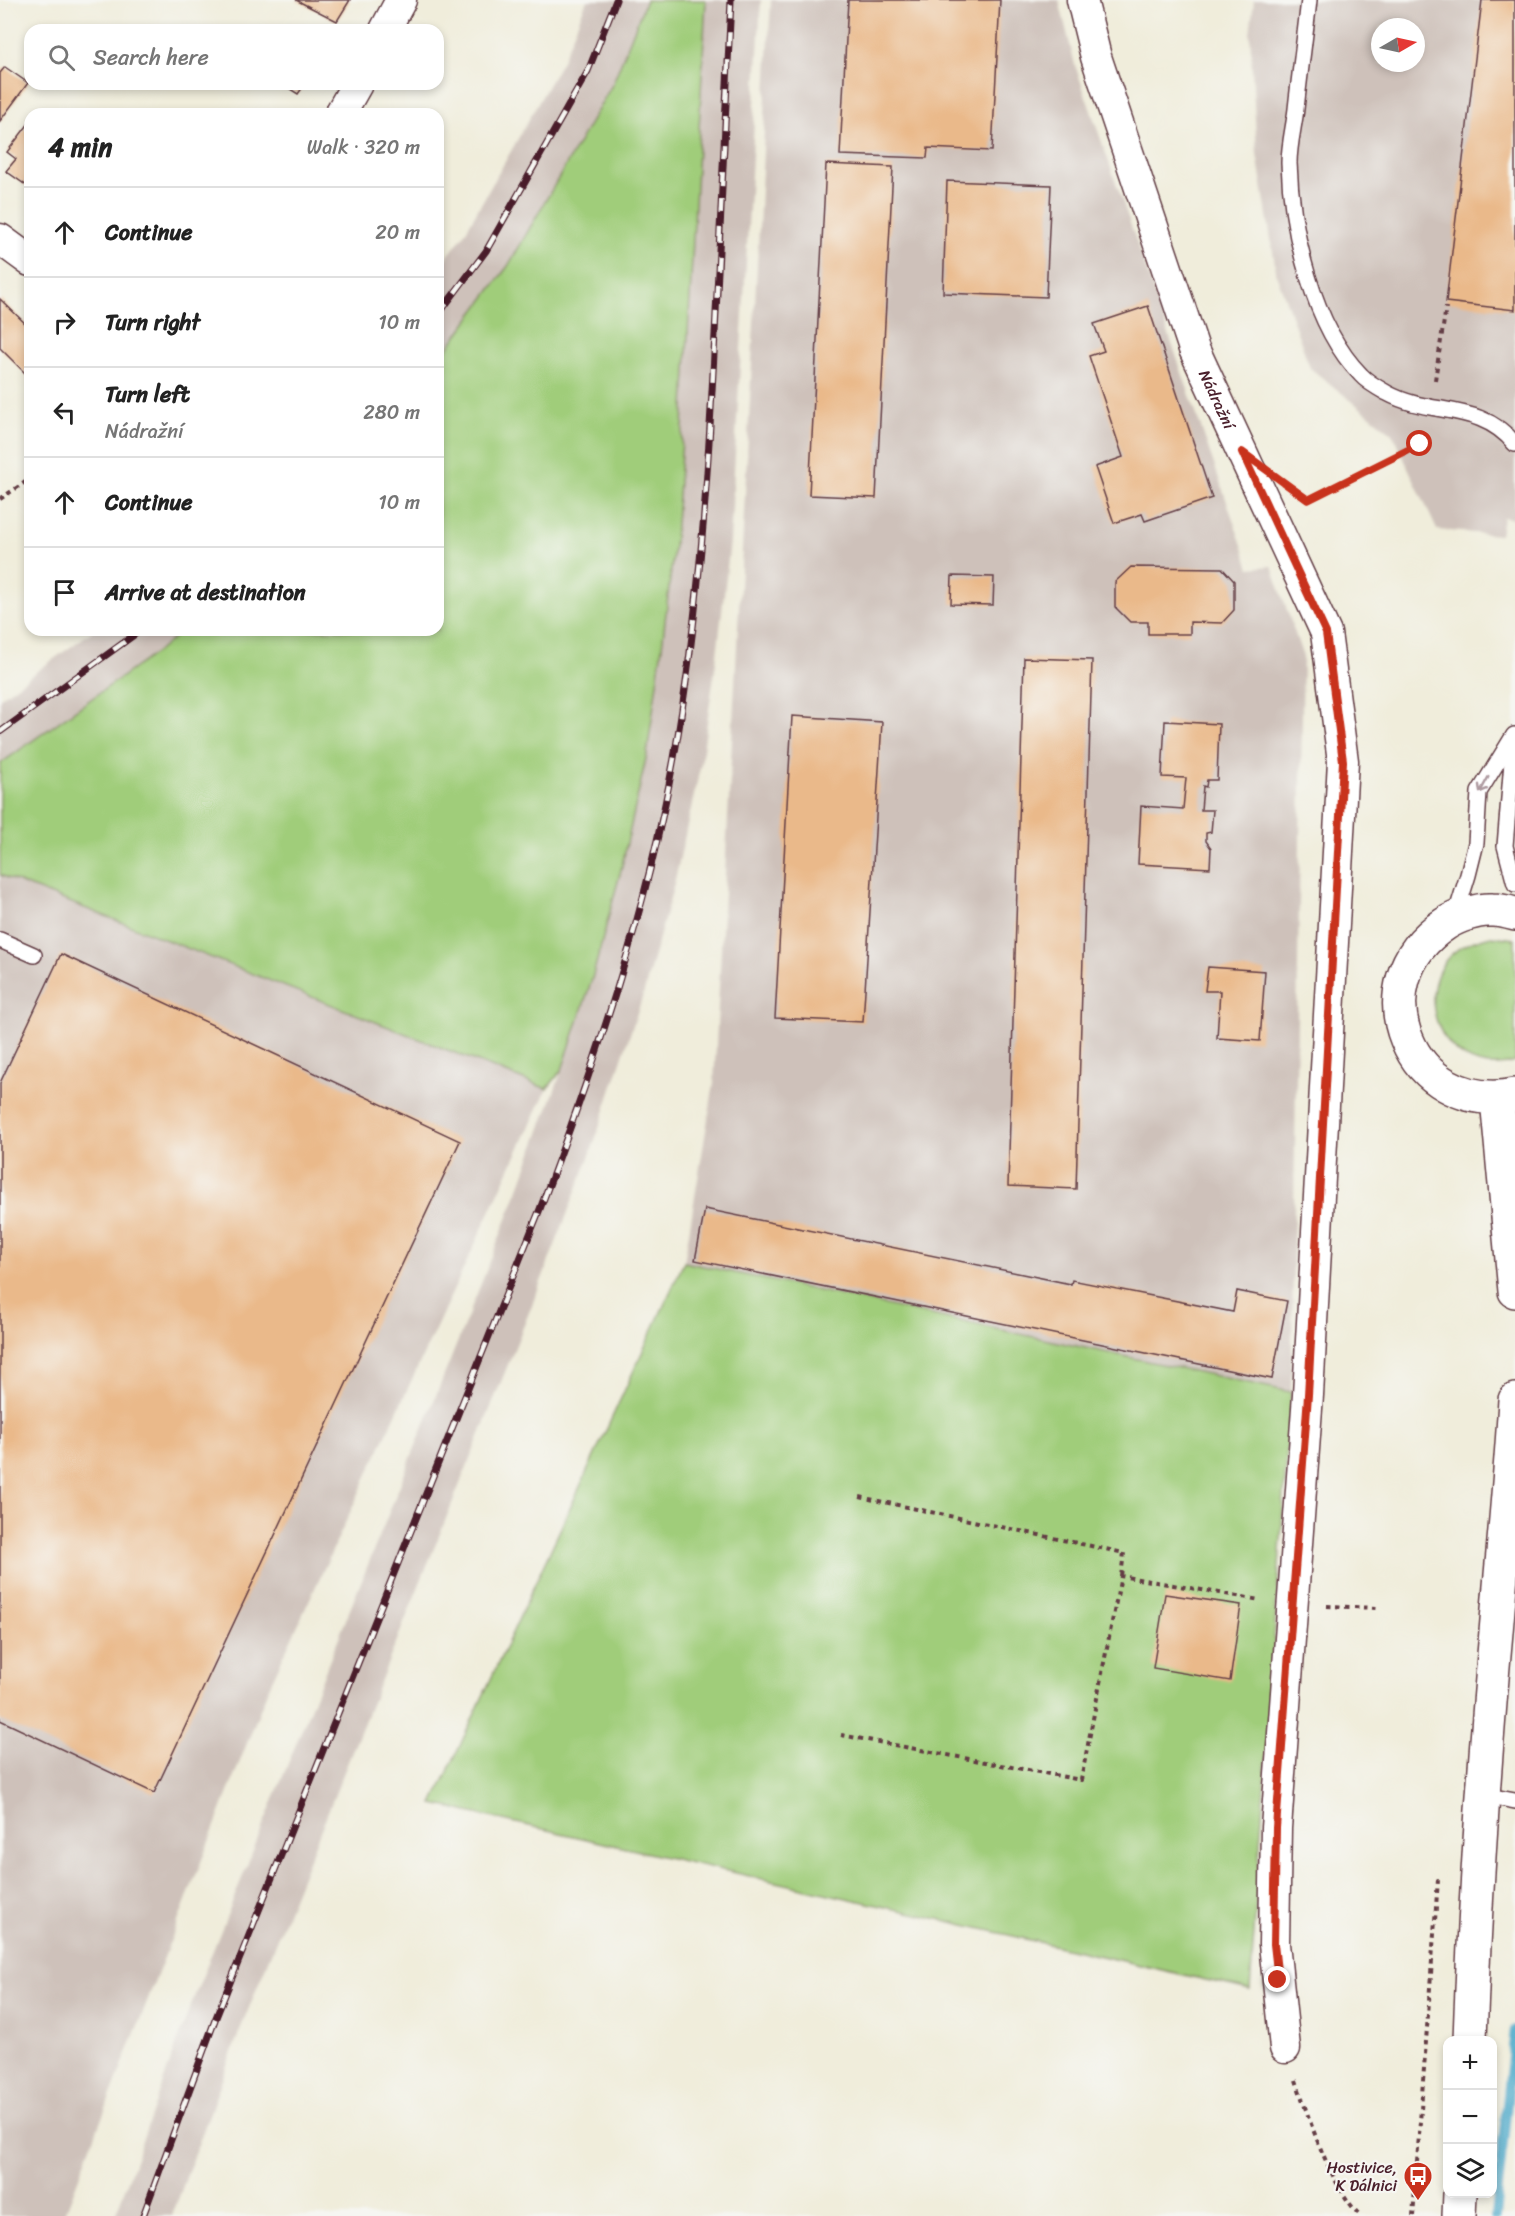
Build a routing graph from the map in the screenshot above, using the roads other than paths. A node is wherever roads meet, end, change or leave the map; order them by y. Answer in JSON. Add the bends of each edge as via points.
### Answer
{"nodes":[{"id":1,"x":400,"y":0,"type":"edge"},
{"id":2,"x":1082,"y":0,"type":"edge"},
{"id":3,"x":1309,"y":0,"type":"edge"},
{"id":4,"x":388,"y":24,"type":"edge"},
{"id":5,"x":354,"y":90,"type":"edge"},
{"id":6,"x":343,"y":108,"type":"edge"},
{"id":7,"x":0,"y":239,"type":"edge"},
{"id":8,"x":24,"y":257,"type":"edge"},
{"id":9,"x":1515,"y":444,"type":"edge"},
{"id":10,"x":1515,"y":731,"type":"edge"},
{"id":11,"x":1514,"y":735,"type":"edge"},
{"id":12,"x":1515,"y":884,"type":"edge"},
{"id":13,"x":1515,"y":914,"type":"edge"},
{"id":14,"x":1454,"y":918,"type":"junction"},
{"id":15,"x":0,"y":940,"type":"edge"},
{"id":16,"x":34,"y":955,"type":"dead end"},
{"id":17,"x":1506,"y":1097,"type":"edge"},
{"id":18,"x":1515,"y":1291,"type":"edge"},
{"id":19,"x":1515,"y":1400,"type":"edge"},
{"id":20,"x":1483,"y":1795,"type":"junction"},
{"id":21,"x":1515,"y":1801,"type":"edge"},
{"id":22,"x":1470,"y":2036,"type":"edge"},
{"id":23,"x":1285,"y":2048,"type":"road end"},
{"id":24,"x":1460,"y":2198,"type":"edge"},
{"id":25,"x":1459,"y":2216,"type":"edge"}],
"edges":[{"from":1,"to":4,"type":"street"},
{"from":2,"to":23,"type":"street","name":"Nádražní","via":[[1096,57],[1194,349],[1326,633],[1343,761],[1308,1383],[1276,1828],[1274,1944]]},
{"from":3,"to":9,"type":"lane","via":[[1289,161],[1292,205],[1304,265],[1324,319],[1341,352],[1362,377],[1389,394],[1474,415],[1495,425]]},
{"from":5,"to":6,"type":"street"},
{"from":7,"to":8,"type":"street"},
{"from":10,"to":11,"type":"lane"},
{"from":11,"to":12,"type":"lane","via":[[1505,846]]},
{"from":11,"to":14,"type":"lane","one_way":true,"via":[[1479,792],[1476,843]]},
{"from":13,"to":14,"type":"street","via":[[1490,909]]},
{"from":14,"to":17,"type":"street","via":[[1430,933],[1412,955],[1401,982],[1399,1011],[1405,1039],[1420,1064],[1442,1083],[1468,1095]]},
{"from":15,"to":16,"type":"lane"},
{"from":17,"to":18,"type":"street"},
{"from":19,"to":20,"type":"street"},
{"from":20,"to":21,"type":"lane"},
{"from":20,"to":22,"type":"street"},
{"from":24,"to":25,"type":"street"}]}
